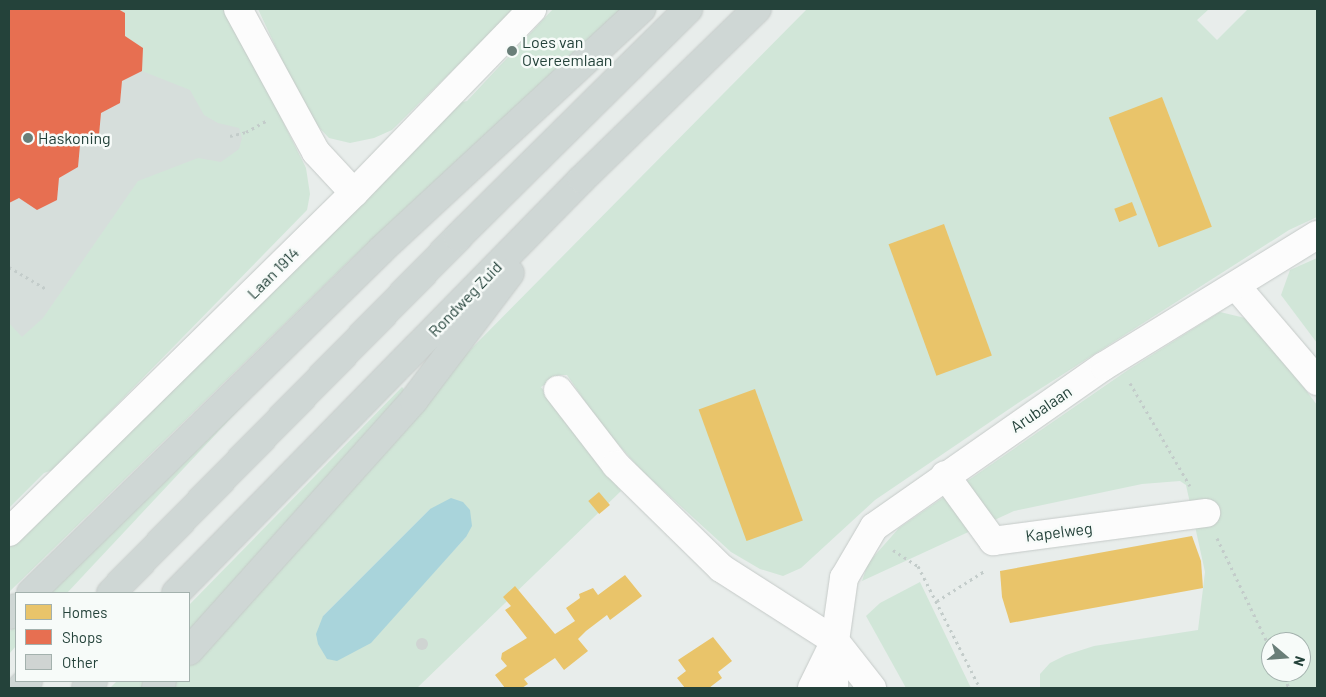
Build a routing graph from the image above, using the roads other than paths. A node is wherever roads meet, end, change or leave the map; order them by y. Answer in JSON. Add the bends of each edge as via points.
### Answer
{"nodes":[{"id":1,"x":238,"y":9,"type":"edge"},
{"id":2,"x":532,"y":9,"type":"edge"},
{"id":3,"x":641,"y":9,"type":"edge"},
{"id":4,"x":688,"y":9,"type":"edge"},
{"id":5,"x":757,"y":9,"type":"edge"},
{"id":6,"x":582,"y":179,"type":"junction"},
{"id":7,"x":354,"y":193,"type":"junction"},
{"id":8,"x":1317,"y":235,"type":"edge"},
{"id":9,"x":1236,"y":286,"type":"junction"},
{"id":10,"x":1308,"y":359,"type":"edge"},
{"id":11,"x":1317,"y":381,"type":"edge"},
{"id":12,"x":558,"y":390,"type":"dead end"},
{"id":13,"x":945,"y":475,"type":"junction"},
{"id":14,"x":1206,"y":513,"type":"dead end"},
{"id":15,"x":9,"y":532,"type":"edge"},
{"id":16,"x":32,"y":592,"type":"edge"},
{"id":17,"x":112,"y":592,"type":"edge"},
{"id":18,"x":177,"y":592,"type":"edge"},
{"id":19,"x":835,"y":640,"type":"junction"},
{"id":20,"x":190,"y":650,"type":"edge"},
{"id":21,"x":812,"y":688,"type":"edge"},
{"id":22,"x":834,"y":688,"type":"edge"},
{"id":23,"x":872,"y":688,"type":"edge"}],
"edges":[{"from":1,"to":7,"type":"street","via":[[316,152]]},
{"from":2,"to":7,"type":"street","name":"Laan 1914"},
{"from":3,"to":16,"type":"main road","via":[[367,264]]},
{"from":4,"to":17,"type":"main road","via":[[452,244]]},
{"from":5,"to":6,"type":"main road","name":"Rondweg Zuid"},
{"from":6,"to":18,"type":"main road","name":"Rondweg Zuid"},
{"from":6,"to":20,"type":"main road","via":[[414,400]]},
{"from":7,"to":15,"type":"street","name":"Laan 1914"},
{"from":8,"to":9,"type":"street","name":"Arubalaan"},
{"from":9,"to":10,"type":"street"},
{"from":9,"to":13,"type":"street","name":"Arubalaan","via":[[1104,366]]},
{"from":10,"to":11,"type":"street"},
{"from":12,"to":19,"type":"street","via":[[616,466],[721,568]]},
{"from":13,"to":14,"type":"street","name":"Kapelweg","via":[[993,541]]},
{"from":13,"to":19,"type":"street","name":"Arubalaan","via":[[881,521],[868,535],[844,578]]},
{"from":19,"to":21,"type":"street"},
{"from":19,"to":22,"type":"street"},
{"from":19,"to":23,"type":"street"}]}
